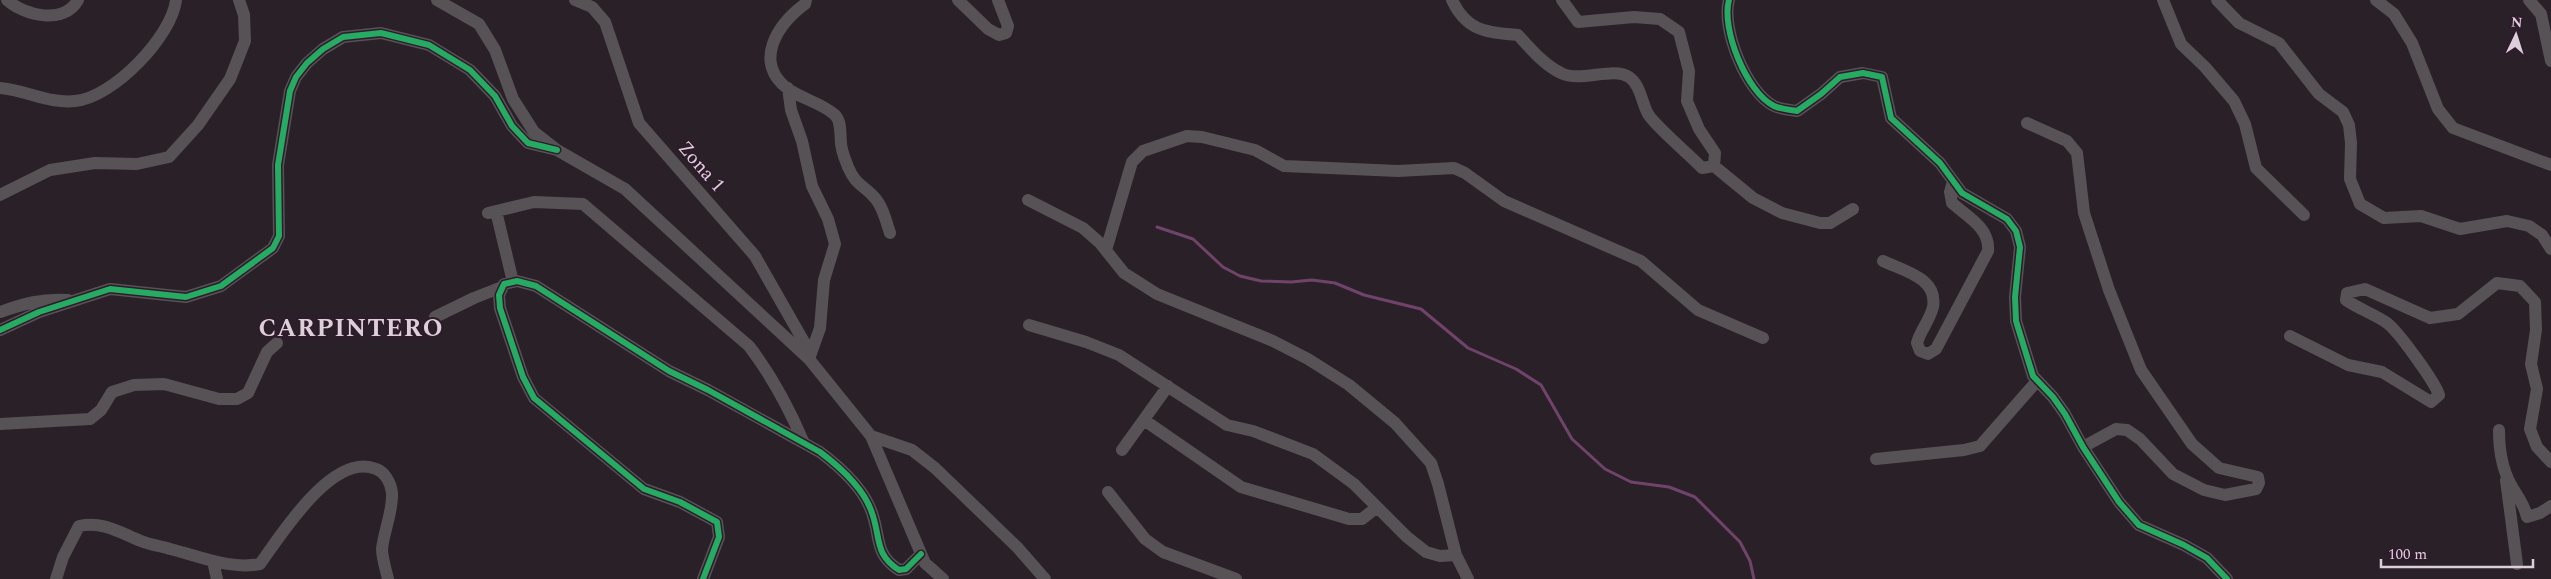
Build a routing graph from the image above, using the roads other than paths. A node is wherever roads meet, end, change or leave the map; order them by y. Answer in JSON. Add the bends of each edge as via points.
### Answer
{"nodes":[{"id":1,"x":6,"y":0,"type":"edge"},
{"id":2,"x":78,"y":0,"type":"edge"},
{"id":3,"x":176,"y":0,"type":"edge"},
{"id":4,"x":240,"y":0,"type":"edge"},
{"id":5,"x":437,"y":0,"type":"edge"},
{"id":6,"x":574,"y":0,"type":"edge"},
{"id":7,"x":806,"y":0,"type":"edge"},
{"id":8,"x":958,"y":0,"type":"edge"},
{"id":9,"x":998,"y":0,"type":"edge"},
{"id":10,"x":1452,"y":0,"type":"edge"},
{"id":11,"x":1562,"y":0,"type":"edge"},
{"id":12,"x":1728,"y":0,"type":"edge"},
{"id":13,"x":2163,"y":0,"type":"edge"},
{"id":14,"x":2217,"y":0,"type":"edge"},
{"id":15,"x":2376,"y":0,"type":"edge"},
{"id":16,"x":2530,"y":0,"type":"edge"},
{"id":17,"x":2551,"y":61,"type":"edge"},
{"id":18,"x":0,"y":88,"type":"edge"},
{"id":19,"x":788,"y":88,"type":"junction"},
{"id":20,"x":2027,"y":123,"type":"dead end"},
{"id":21,"x":557,"y":150,"type":"junction"},
{"id":22,"x":2551,"y":165,"type":"edge"},
{"id":23,"x":1714,"y":166,"type":"junction"},
{"id":24,"x":1953,"y":181,"type":"junction"},
{"id":25,"x":0,"y":195,"type":"edge"},
{"id":26,"x":1028,"y":200,"type":"dead end"},
{"id":27,"x":1853,"y":209,"type":"dead end"},
{"id":28,"x":2304,"y":215,"type":"dead end"},
{"id":29,"x":890,"y":233,"type":"dead end"},
{"id":30,"x":2551,"y":249,"type":"edge"},
{"id":31,"x":1106,"y":250,"type":"junction"},
{"id":32,"x":1883,"y":261,"type":"dead end"},
{"id":33,"x":508,"y":285,"type":"junction"},
{"id":34,"x":73,"y":300,"type":"junction"},
{"id":35,"x":0,"y":312,"type":"edge"},
{"id":36,"x":435,"y":317,"type":"dead end"},
{"id":37,"x":1029,"y":325,"type":"dead end"},
{"id":38,"x":0,"y":330,"type":"edge"},
{"id":39,"x":2290,"y":336,"type":"dead end"},
{"id":40,"x":1763,"y":338,"type":"dead end"},
{"id":41,"x":277,"y":342,"type":"dead end"},
{"id":42,"x":809,"y":359,"type":"junction"},
{"id":43,"x":2037,"y":381,"type":"junction"},
{"id":44,"x":1168,"y":386,"type":"junction"},
{"id":45,"x":1144,"y":420,"type":"junction"},
{"id":46,"x":0,"y":424,"type":"edge"},
{"id":47,"x":2499,"y":430,"type":"dead end"},
{"id":48,"x":871,"y":436,"type":"junction"},
{"id":49,"x":804,"y":443,"type":"junction"},
{"id":50,"x":2083,"y":447,"type":"junction"},
{"id":51,"x":1122,"y":450,"type":"dead end"},
{"id":52,"x":1876,"y":459,"type":"dead end"},
{"id":53,"x":2551,"y":462,"type":"edge"},
{"id":54,"x":2504,"y":468,"type":"junction"},
{"id":55,"x":1108,"y":492,"type":"dead end"},
{"id":56,"x":2551,"y":506,"type":"edge"},
{"id":57,"x":1377,"y":507,"type":"junction"},
{"id":58,"x":921,"y":554,"type":"junction"},
{"id":59,"x":1456,"y":554,"type":"junction"},
{"id":60,"x":214,"y":561,"type":"junction"},
{"id":61,"x":2516,"y":564,"type":"dead end"},
{"id":62,"x":705,"y":577,"type":"edge"},
{"id":63,"x":56,"y":579,"type":"edge"},
{"id":64,"x":217,"y":579,"type":"edge"},
{"id":65,"x":388,"y":579,"type":"edge"},
{"id":66,"x":943,"y":579,"type":"edge"},
{"id":67,"x":1045,"y":579,"type":"edge"},
{"id":68,"x":1236,"y":579,"type":"edge"},
{"id":69,"x":1468,"y":579,"type":"edge"},
{"id":70,"x":2227,"y":579,"type":"edge"}],
"edges":[{"from":1,"to":2,"type":"street","via":[[13,6],[48,17],[62,14],[74,7]]},
{"from":3,"to":18,"type":"street","via":[[174,14],[138,64],[104,91],[77,101],[59,102]]},
{"from":4,"to":25,"type":"street","via":[[244,15],[244,41],[230,79],[198,125],[169,157],[137,164],[95,163],[50,170]]},
{"from":5,"to":21,"type":"street","via":[[479,24],[495,50],[513,100],[534,132]]},
{"from":6,"to":42,"type":"street","name":"Zona 1","via":[[592,7],[605,22],[639,123],[755,256],[804,342]]},
{"from":7,"to":19,"type":"street","via":[[778,30],[772,47],[771,62],[777,77]]},
{"from":8,"to":9,"type":"street","via":[[988,29],[999,35],[1006,33],[1008,26]]},
{"from":10,"to":23,"type":"street","via":[[1458,13],[1480,31],[1518,35],[1537,56],[1562,74],[1619,73],[1629,77],[1636,85],[1649,116],[1702,168]]},
{"from":11,"to":23,"type":"street","via":[[1578,22],[1660,18],[1679,32],[1689,71],[1687,101],[1699,129],[1715,153]]},
{"from":12,"to":24,"type":"street","via":[[1725,12],[1730,40],[1752,86],[1774,106],[1797,111],[1840,77],[1863,73],[1882,77],[1892,118],[1940,163]]},
{"from":13,"to":28,"type":"street","via":[[2181,44],[2234,101],[2246,124],[2256,168]]},
{"from":14,"to":30,"type":"street","via":[[2239,23],[2279,43],[2319,94],[2342,112],[2349,125],[2350,178],[2360,204],[2384,218],[2420,216],[2460,229],[2507,221],[2529,226],[2542,235]]},
{"from":15,"to":22,"type":"street","via":[[2394,14],[2408,36],[2438,109],[2453,128]]},
{"from":16,"to":17,"type":"street","via":[[2540,14]]},
{"from":19,"to":29,"type":"street","via":[[836,116],[841,147],[849,169],[858,185],[875,197]]},
{"from":19,"to":42,"type":"street","via":[[812,186],[831,226],[835,244],[824,280],[820,328]]},
{"from":20,"to":50,"type":"street","via":[[2067,141],[2077,153],[2084,213],[2109,290],[2141,370],[2192,444],[2220,468],[2258,477],[2259,483],[2256,489],[2225,495],[2204,490],[2173,474],[2127,430],[2116,429]]},
{"from":21,"to":34,"type":"street","via":[[528,143],[512,126],[495,96],[470,70],[429,45],[381,33],[343,37],[322,49],[307,64],[290,91],[278,165],[279,236],[273,248],[221,286],[186,297],[110,289]]},
{"from":21,"to":42,"type":"street","via":[[625,189]]},
{"from":23,"to":27,"type":"street","via":[[1753,198],[1782,213],[1830,223]]},
{"from":24,"to":32,"type":"street","via":[[1952,203],[1984,230],[1989,241],[1988,251],[1936,349],[1928,354],[1920,351],[1917,343],[1933,308],[1933,291],[1928,283]]},
{"from":24,"to":43,"type":"street","via":[[1962,193],[2007,219],[2016,231],[2020,247],[2016,321]]},
{"from":26,"to":31,"type":"street","via":[[1083,228]]},
{"from":31,"to":40,"type":"street","via":[[1132,162],[1143,151],[1187,136],[1255,150],[1284,166],[1398,172],[1454,168],[1504,201],[1641,261],[1698,310]]},
{"from":31,"to":59,"type":"street","via":[[1124,273],[1157,294],[1273,341],[1308,359],[1349,385],[1395,423],[1431,463]]},
{"from":33,"to":36,"type":"street"},
{"from":33,"to":49,"type":"street","via":[[536,286],[669,372]]},
{"from":33,"to":49,"type":"street","via":[[492,212],[534,202],[583,204],[749,346],[787,404]]},
{"from":33,"to":62,"type":"street","via":[[499,295],[500,308],[522,377],[534,398],[644,490],[680,502],[717,522],[719,537]]},
{"from":34,"to":35,"type":"street","via":[[50,298]]},
{"from":34,"to":38,"type":"street"},
{"from":37,"to":44,"type":"street","via":[[1119,355]]},
{"from":39,"to":53,"type":"street","via":[[2348,365],[2382,372],[2431,402],[2439,395],[2412,354],[2388,324],[2351,304],[2346,300],[2347,294],[2365,289],[2430,318],[2458,314],[2497,283],[2520,286],[2535,302],[2536,330],[2530,364],[2537,390],[2530,429],[2537,447]]},
{"from":41,"to":46,"type":"street","via":[[267,352],[248,393],[236,399],[219,399],[164,384],[134,385],[112,392],[101,410],[90,419]]},
{"from":42,"to":48,"type":"street"},
{"from":43,"to":50,"type":"street","via":[[2061,408]]},
{"from":43,"to":52,"type":"street","via":[[1980,446]]},
{"from":44,"to":45,"type":"street"},
{"from":44,"to":57,"type":"street","via":[[1227,425],[1253,431],[1313,454],[1354,484]]},
{"from":45,"to":51,"type":"street"},
{"from":45,"to":57,"type":"street","via":[[1241,487],[1362,520]]},
{"from":47,"to":54,"type":"street","via":[[2499,455]]},
{"from":48,"to":58,"type":"street"},
{"from":48,"to":67,"type":"street","via":[[912,450],[935,468],[1017,547]]},
{"from":49,"to":58,"type":"street","via":[[836,464],[860,491],[872,512],[886,562],[899,570],[906,569]]},
{"from":50,"to":70,"type":"street","via":[[2118,502],[2139,525],[2208,558]]},
{"from":54,"to":56,"type":"street","via":[[2510,484],[2524,503],[2527,517]]},
{"from":54,"to":61,"type":"street"},
{"from":55,"to":68,"type":"street","via":[[1145,539],[1163,552]]},
{"from":57,"to":59,"type":"street","via":[[1426,552],[1440,556]]},
{"from":58,"to":66,"type":"street","via":[[925,563]]},
{"from":59,"to":69,"type":"street"},
{"from":60,"to":63,"type":"street","via":[[142,542],[119,530],[94,523],[79,526]]},
{"from":60,"to":64,"type":"street"},
{"from":60,"to":65,"type":"street","via":[[231,565],[260,564],[304,504],[343,472],[358,466],[370,466],[386,476],[392,492],[382,551]]}]}
